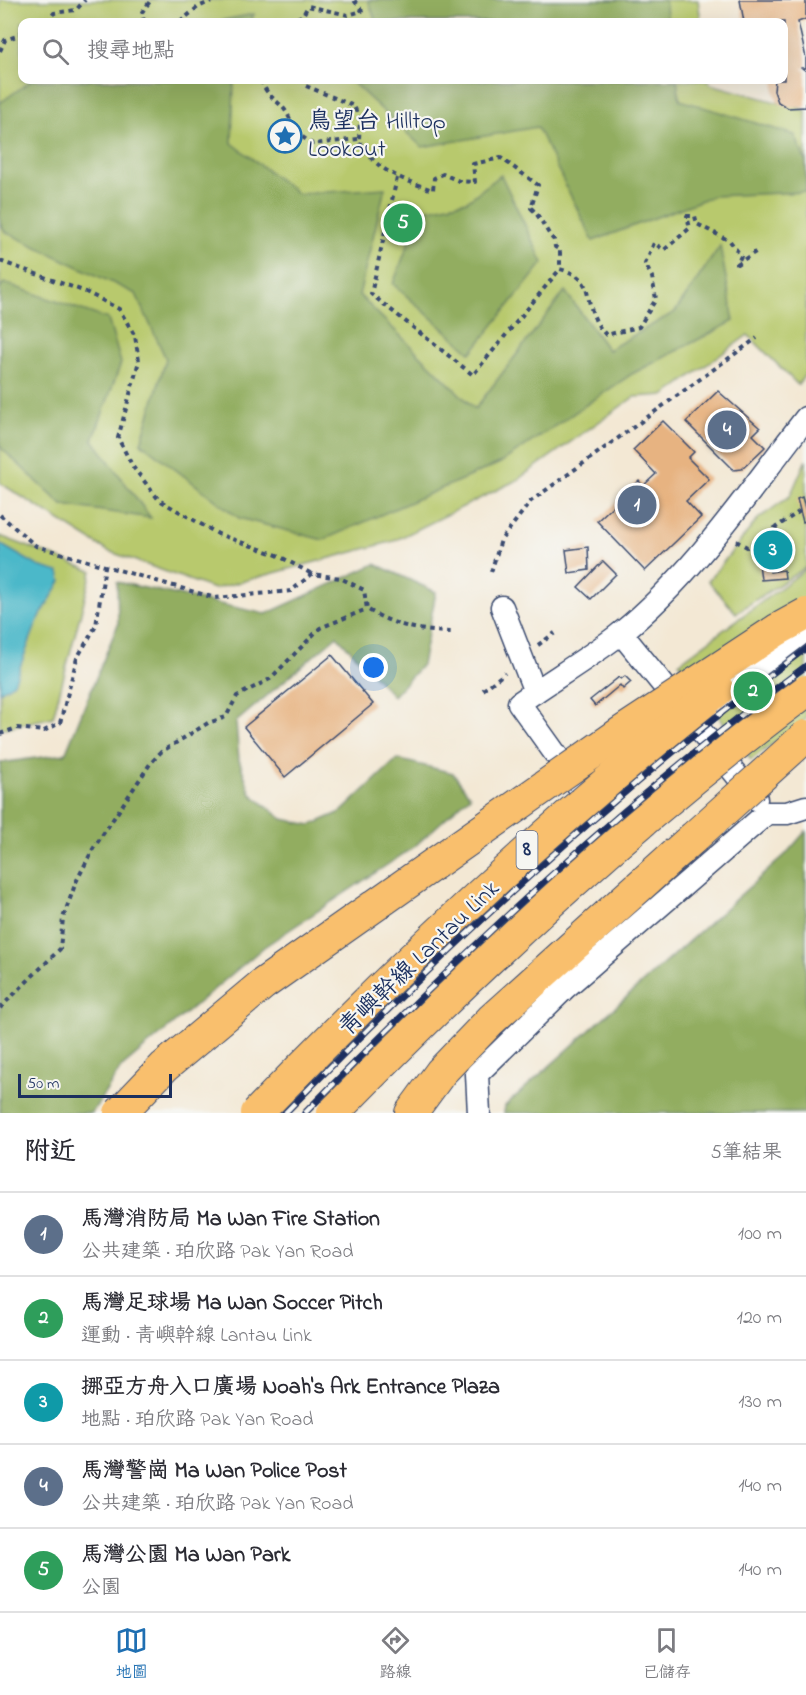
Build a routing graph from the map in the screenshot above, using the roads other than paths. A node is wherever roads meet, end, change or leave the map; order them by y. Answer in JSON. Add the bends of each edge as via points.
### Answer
{"nodes":[{"id":1,"x":806,"y":418,"type":"edge"},
{"id":2,"x":502,"y":607,"type":"dead end"},
{"id":3,"x":806,"y":614,"type":"edge"},
{"id":4,"x":806,"y":624,"type":"edge"},
{"id":5,"x":806,"y":630,"type":"edge"},
{"id":6,"x":621,"y":633,"type":"junction"},
{"id":7,"x":806,"y":684,"type":"edge"},
{"id":8,"x":806,"y":691,"type":"edge"},
{"id":9,"x":527,"y":697,"type":"junction"},
{"id":10,"x":806,"y":736,"type":"edge"},
{"id":11,"x":582,"y":791,"type":"dead end"},
{"id":12,"x":806,"y":807,"type":"edge"},
{"id":13,"x":767,"y":813,"type":"junction"},
{"id":14,"x":263,"y":1109,"type":"edge"},
{"id":15,"x":120,"y":1113,"type":"edge"},
{"id":16,"x":325,"y":1113,"type":"edge"},
{"id":17,"x":333,"y":1113,"type":"edge"},
{"id":18,"x":411,"y":1113,"type":"edge"},
{"id":19,"x":479,"y":1113,"type":"edge"}],
"edges":[{"from":1,"to":6,"type":"street","via":[[703,550]]},
{"from":2,"to":9,"type":"street"},
{"from":3,"to":15,"type":"highway","bridge":true,"via":[[622,732],[263,984],[171,1060]]},
{"from":4,"to":14,"type":"highway","name":"青嶼幹線 Lantau Link","number":"8","bridge":true,"via":[[639,753],[537,841],[438,931]]},
{"from":5,"to":14,"type":"street","name":"青嶼幹線 Lantau Link","bridge":true,"via":[[643,757],[541,845]]},
{"from":6,"to":9,"type":"street"},
{"from":6,"to":13,"type":"street"},
{"from":7,"to":16,"type":"street","name":"青嶼幹線 Lantau Link","bridge":true,"via":[[671,790],[507,932]]},
{"from":8,"to":17,"type":"highway","name":"青嶼幹線 Lantau Link","number":"8","bridge":true,"via":[[674,794],[574,881],[476,970]]},
{"from":9,"to":11,"type":"street"},
{"from":10,"to":18,"type":"highway","bridge":true,"via":[[491,1020],[441,1072]]},
{"from":12,"to":13,"type":"street","via":[[787,813]]},
{"from":13,"to":19,"type":"street","via":[[565,988],[477,1074]]}]}
